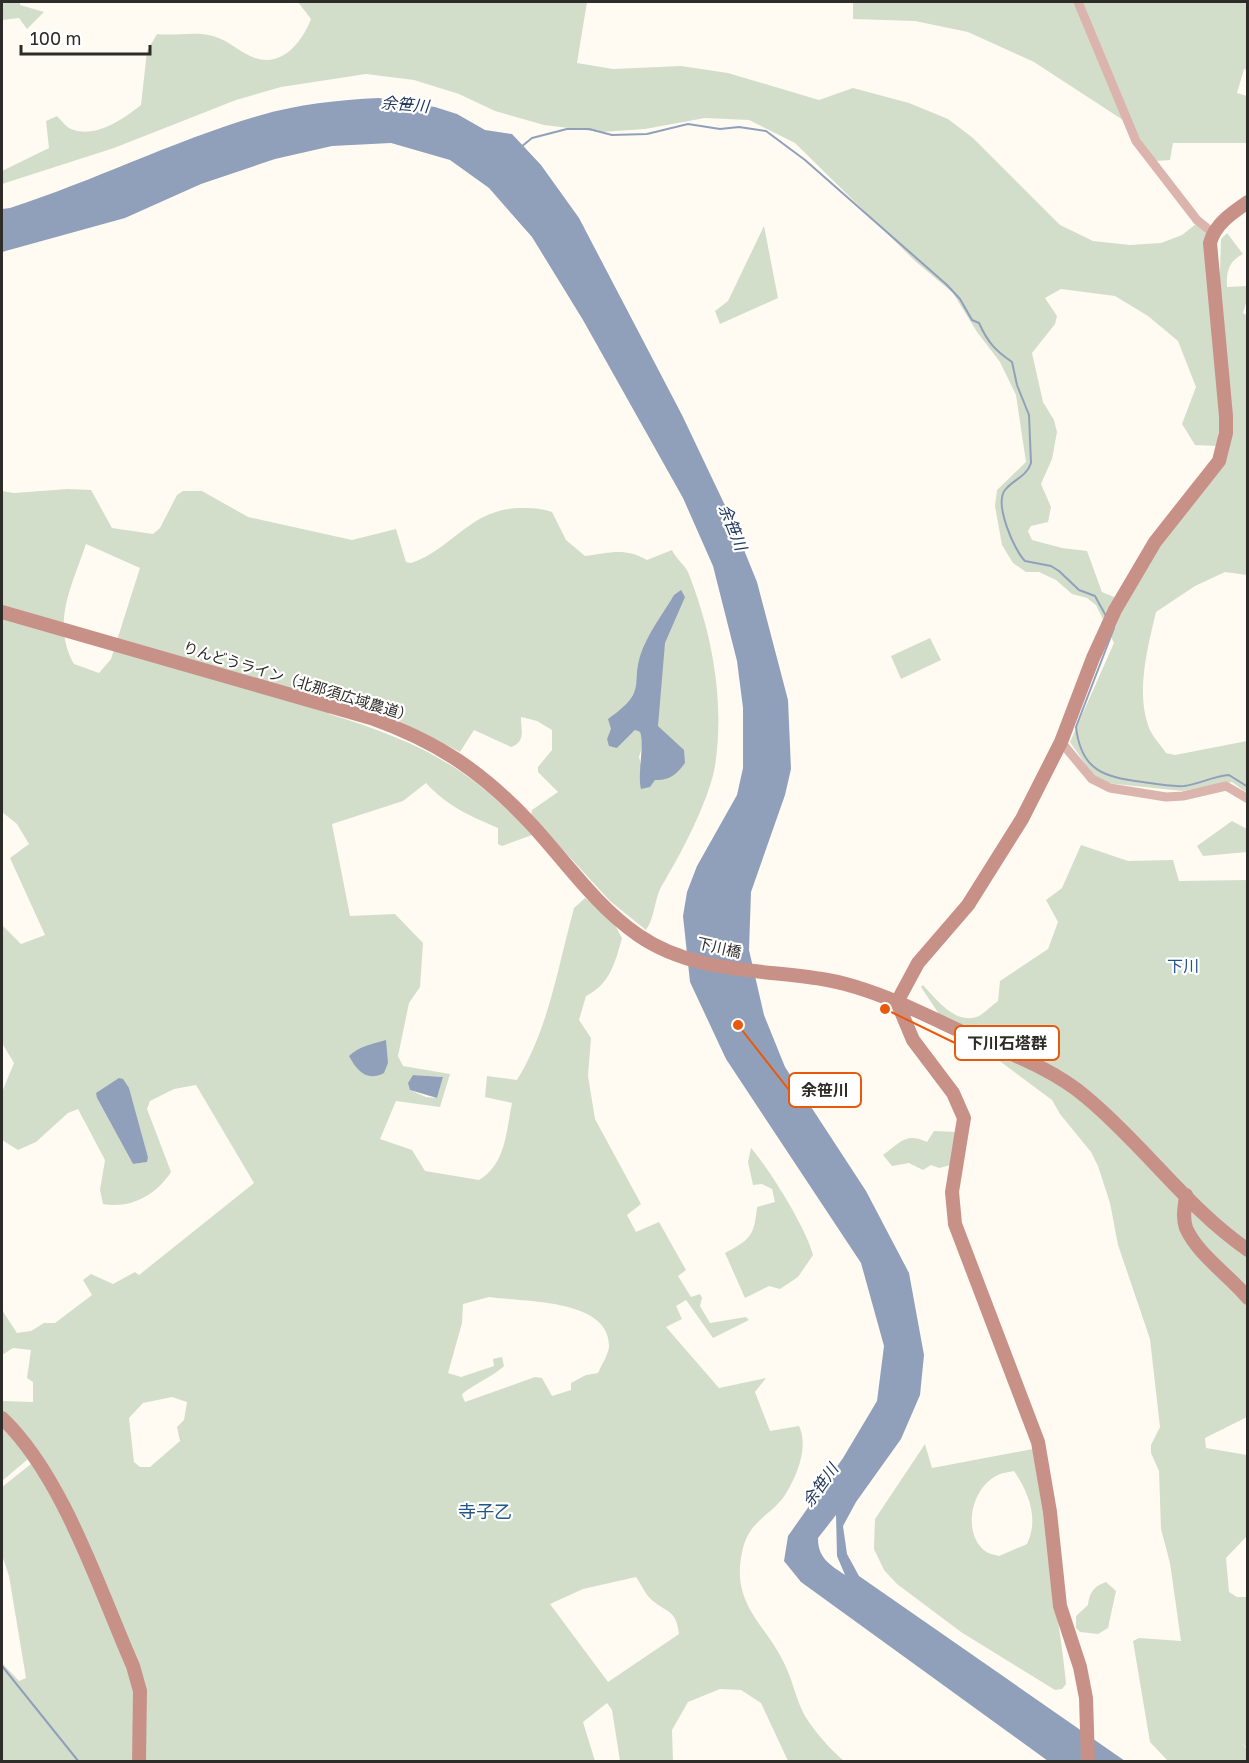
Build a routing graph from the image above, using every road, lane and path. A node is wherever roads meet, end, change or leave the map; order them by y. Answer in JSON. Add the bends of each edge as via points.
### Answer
{"nodes":[{"id":1,"x":1078,"y":2,"type":"edge"},
{"id":2,"x":1248,"y":202,"type":"edge"},
{"id":3,"x":1213,"y":233,"type":"junction"},
{"id":4,"x":2,"y":612,"type":"edge"},
{"id":5,"x":1061,"y":742,"type":"junction"},
{"id":6,"x":1248,"y":799,"type":"edge"},
{"id":7,"x":654,"y":944,"type":"joint"},
{"id":8,"x":897,"y":1002,"type":"junction"},
{"id":9,"x":1186,"y":1196,"type":"junction"},
{"id":10,"x":1248,"y":1250,"type":"edge"},
{"id":11,"x":1248,"y":1298,"type":"edge"},
{"id":12,"x":2,"y":1419,"type":"edge"},
{"id":13,"x":139,"y":1761,"type":"edge"},
{"id":14,"x":1088,"y":1761,"type":"edge"}],
"edges":[{"from":1,"to":3,"type":"street","via":[[1136,141],[1197,220]]},
{"from":2,"to":3,"type":"street"},
{"from":3,"to":5,"type":"street","via":[[1209,256],[1226,416],[1219,461],[1155,542],[1115,610]]},
{"from":4,"to":7,"type":"street","name":"りんどうライン（北那須広域農道）","via":[[351,712],[428,740],[486,780],[601,903]]},
{"from":5,"to":6,"type":"street","via":[[1092,779],[1110,788],[1166,797],[1226,786]]},
{"from":5,"to":8,"type":"street","via":[[1022,819],[968,905],[918,963]]},
{"from":7,"to":8,"type":"street","name":"下川橋","via":[[714,966],[836,982]]},
{"from":8,"to":9,"type":"street","via":[[1022,1058],[1084,1095]]},
{"from":8,"to":14,"type":"street","via":[[913,1040],[953,1093],[964,1118],[952,1209],[1038,1442],[1060,1606],[1080,1666],[1089,1716]]},
{"from":9,"to":10,"type":"street"},
{"from":9,"to":11,"type":"street","via":[[1186,1227]]},
{"from":12,"to":13,"type":"street","via":[[23,1443],[62,1507],[133,1666],[141,1697]]}]}
